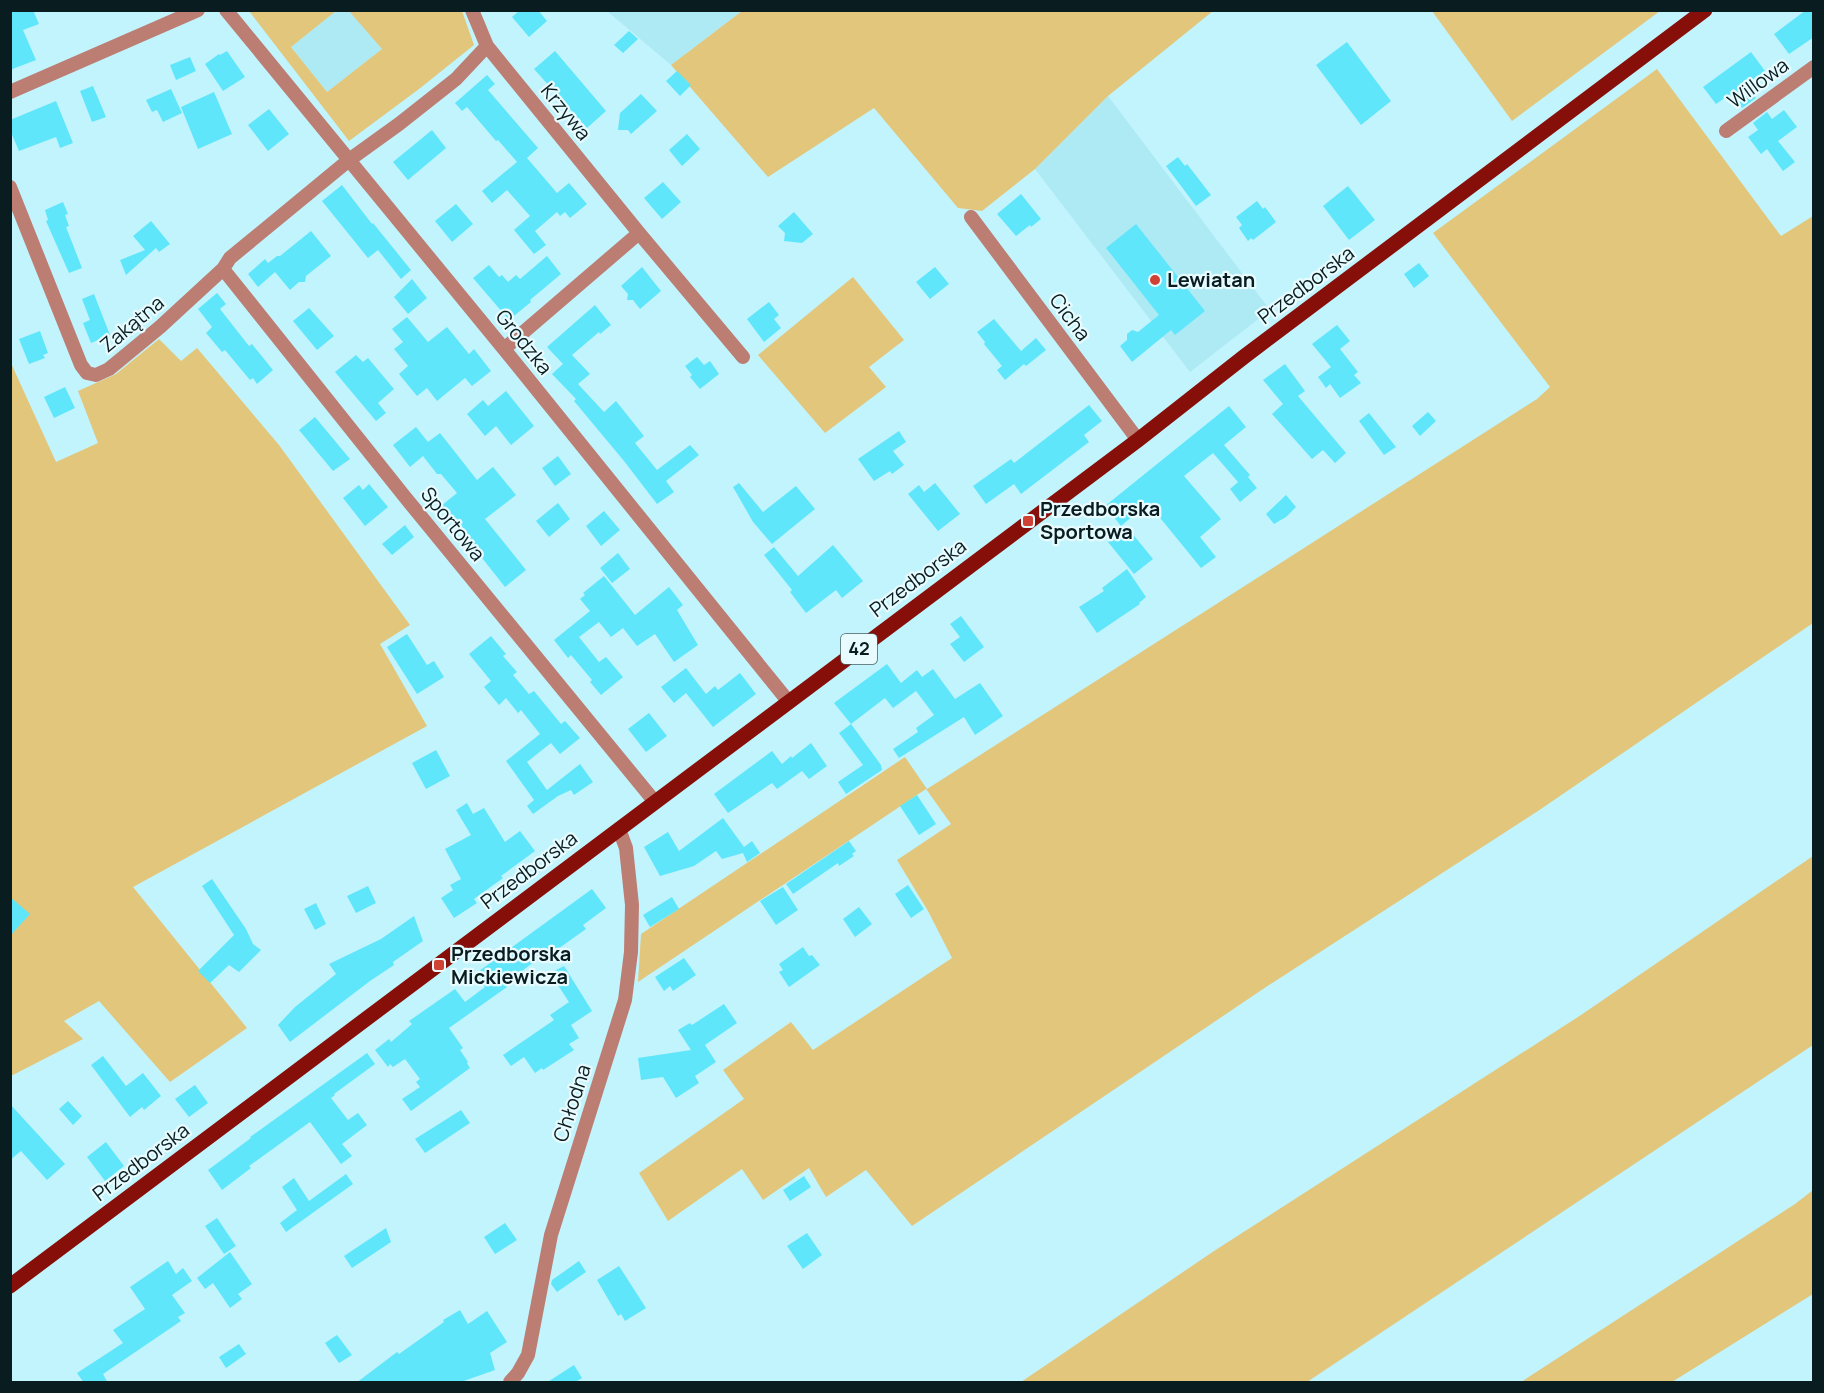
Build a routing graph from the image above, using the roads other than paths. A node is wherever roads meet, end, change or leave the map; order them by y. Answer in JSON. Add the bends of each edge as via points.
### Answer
{"nodes":[{"id":1,"x":198,"y":10,"type":"edge"},
{"id":2,"x":226,"y":10,"type":"edge"},
{"id":3,"x":472,"y":10,"type":"edge"},
{"id":4,"x":1705,"y":10,"type":"edge"},
{"id":5,"x":487,"y":46,"type":"junction"},
{"id":6,"x":1814,"y":67,"type":"edge"},
{"id":7,"x":10,"y":92,"type":"edge"},
{"id":8,"x":1726,"y":131,"type":"dead end"},
{"id":9,"x":348,"y":160,"type":"junction"},
{"id":10,"x":10,"y":187,"type":"edge"},
{"id":11,"x":971,"y":218,"type":"dead end"},
{"id":12,"x":639,"y":232,"type":"junction"},
{"id":13,"x":223,"y":269,"type":"junction"},
{"id":14,"x":504,"y":349,"type":"junction"},
{"id":15,"x":743,"y":357,"type":"dead end"},
{"id":16,"x":1138,"y":440,"type":"junction"},
{"id":17,"x":788,"y":701,"type":"junction"},
{"id":18,"x":656,"y":802,"type":"junction"},
{"id":19,"x":619,"y":829,"type":"junction"},
{"id":20,"x":10,"y":1286,"type":"edge"},
{"id":21,"x":510,"y":1383,"type":"edge"}],
"edges":[{"from":1,"to":7,"type":"street"},
{"from":2,"to":9,"type":"street","name":"Grodzka"},
{"from":3,"to":5,"type":"street","name":"Krzywa"},
{"from":4,"to":16,"type":"main road","name":"Przedborska","number":"42"},
{"from":5,"to":9,"type":"street","name":"Zakątna","via":[[456,79]]},
{"from":5,"to":12,"type":"street","name":"Krzywa"},
{"from":6,"to":8,"type":"street","name":"Willowa"},
{"from":9,"to":13,"type":"street","name":"Zakątna","via":[[231,258]]},
{"from":9,"to":14,"type":"street","name":"Grodzka"},
{"from":10,"to":13,"type":"street","name":"Zakątna","via":[[75,352],[87,373],[96,375],[109,369]]},
{"from":11,"to":16,"type":"street","name":"Cicha"},
{"from":12,"to":14,"type":"street"},
{"from":12,"to":15,"type":"street","name":"Krzywa"},
{"from":13,"to":18,"type":"street","name":"Sportowa"},
{"from":14,"to":17,"type":"street","name":"Grodzka"},
{"from":16,"to":17,"type":"main road","name":"Przedborska","number":"42"},
{"from":17,"to":18,"type":"main road","name":"Przedborska","number":"42"},
{"from":18,"to":19,"type":"main road","name":"Przedborska","number":"42"},
{"from":19,"to":20,"type":"main road","name":"Przedborska","number":"42"},
{"from":19,"to":21,"type":"street","name":"Chłodna","via":[[626,848],[632,904],[625,1000],[551,1235],[528,1355]]}]}
